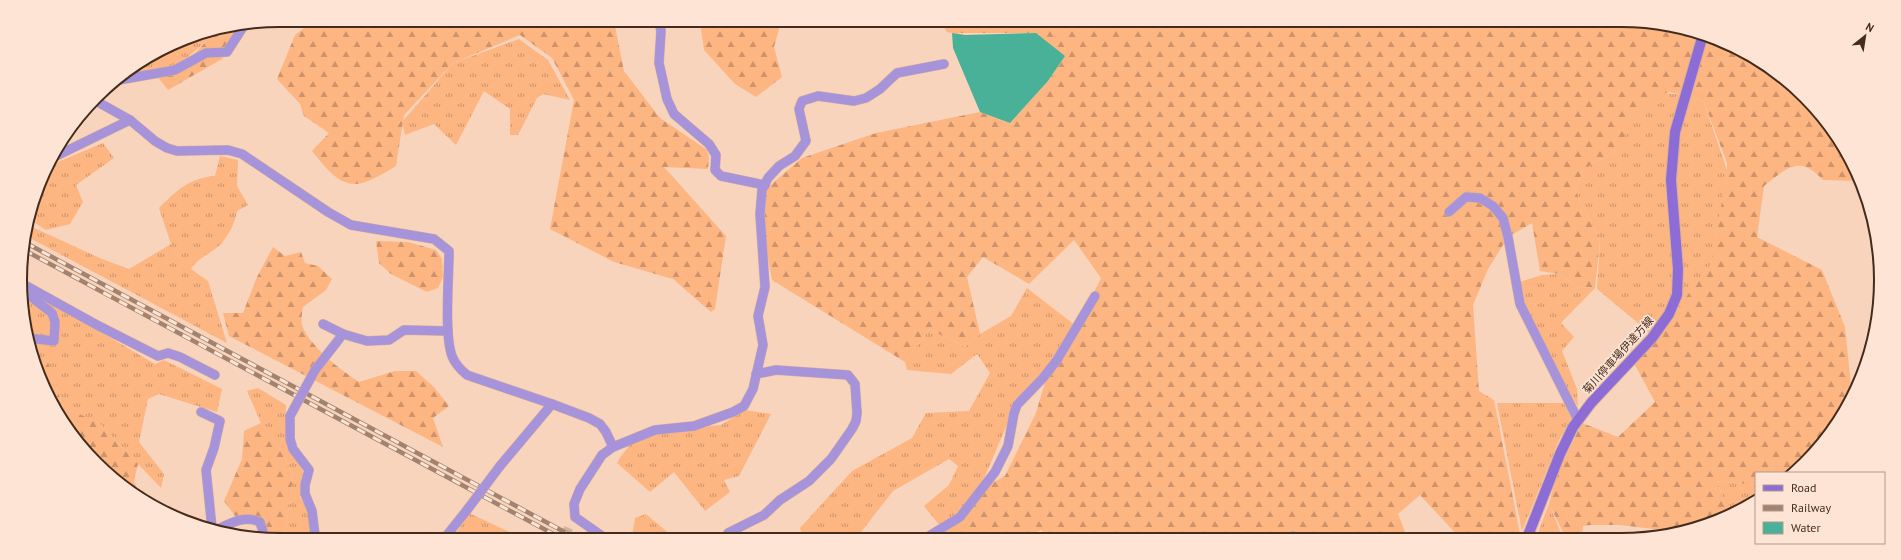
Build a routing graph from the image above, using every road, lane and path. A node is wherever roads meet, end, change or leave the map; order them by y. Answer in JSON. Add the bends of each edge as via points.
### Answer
{"nodes":[{"id":1,"x":660,"y":27,"type":"edge"},
{"id":2,"x":241,"y":30,"type":"edge"},
{"id":3,"x":1701,"y":40,"type":"edge"},
{"id":4,"x":944,"y":64,"type":"dead end"},
{"id":5,"x":126,"y":79,"type":"edge"},
{"id":6,"x":99,"y":103,"type":"edge"},
{"id":7,"x":130,"y":120,"type":"junction"},
{"id":8,"x":61,"y":154,"type":"edge"},
{"id":9,"x":765,"y":185,"type":"junction"},
{"id":10,"x":1449,"y":212,"type":"dead end"},
{"id":11,"x":27,"y":287,"type":"edge"},
{"id":12,"x":28,"y":292,"type":"edge"},
{"id":13,"x":1095,"y":296,"type":"dead end"},
{"id":14,"x":323,"y":324,"type":"dead end"},
{"id":15,"x":448,"y":331,"type":"junction"},
{"id":16,"x":343,"y":334,"type":"junction"},
{"id":17,"x":34,"y":339,"type":"edge"},
{"id":18,"x":756,"y":374,"type":"junction"},
{"id":19,"x":215,"y":375,"type":"dead end"},
{"id":20,"x":552,"y":404,"type":"junction"},
{"id":21,"x":201,"y":412,"type":"dead end"},
{"id":22,"x":1578,"y":420,"type":"junction"},
{"id":23,"x":613,"y":448,"type":"junction"},
{"id":24,"x":211,"y":523,"type":"edge"},
{"id":25,"x":224,"y":526,"type":"edge"},
{"id":26,"x":263,"y":532,"type":"edge"},
{"id":27,"x":315,"y":533,"type":"edge"},
{"id":28,"x":449,"y":533,"type":"edge"},
{"id":29,"x":596,"y":533,"type":"edge"},
{"id":30,"x":728,"y":533,"type":"dead end"},
{"id":31,"x":934,"y":533,"type":"edge"},
{"id":32,"x":1529,"y":533,"type":"edge"}],
"edges":[{"from":1,"to":9,"type":"street","via":[[659,63],[662,83],[666,99],[674,114],[709,144],[716,155],[715,170],[721,176]]},
{"from":2,"to":5,"type":"street","via":[[227,52],[206,53],[175,70]]},
{"from":3,"to":22,"type":"main road","name":"菊川停車場伊達方線","via":[[1675,132],[1671,180],[1678,269],[1677,294],[1670,314],[1652,338],[1590,402]]},
{"from":4,"to":9,"type":"street","via":[[897,72],[866,98],[854,101],[818,96],[802,101],[799,109],[806,141],[795,156],[779,166]]},
{"from":6,"to":7,"type":"street"},
{"from":7,"to":8,"type":"street"},
{"from":7,"to":15,"type":"street","via":[[167,148],[177,151],[228,150],[242,154],[351,225],[434,239],[449,251]]},
{"from":9,"to":18,"type":"street","via":[[762,190],[760,214],[765,287],[758,316],[763,345]]},
{"from":10,"to":22,"type":"street","via":[[1466,197],[1480,198],[1493,206],[1503,218],[1520,304]]},
{"from":11,"to":19,"type":"street","via":[[158,356],[168,353],[180,357]]},
{"from":12,"to":17,"type":"street","via":[[52,313],[55,322],[54,341]]},
{"from":13,"to":31,"type":"street","via":[[1057,360],[1017,405],[1008,446],[995,472],[960,517]]},
{"from":14,"to":16,"type":"street"},
{"from":15,"to":16,"type":"street","via":[[404,330],[389,340],[367,341]]},
{"from":15,"to":20,"type":"street","via":[[451,356],[467,375]]},
{"from":16,"to":27,"type":"street","bridge":true,"via":[[315,370],[290,416],[290,440],[293,449],[309,470],[305,494],[312,511]]},
{"from":18,"to":23,"type":"street","via":[[753,389],[744,406],[733,412],[694,426],[655,430]]},
{"from":18,"to":30,"type":"street","via":[[776,370],[848,375],[855,384],[856,421],[831,459],[809,481],[780,500],[764,515]]},
{"from":20,"to":23,"type":"street","via":[[600,424]]},
{"from":20,"to":28,"type":"street","bridge":true,"via":[[500,466]]},
{"from":21,"to":24,"type":"street","via":[[220,421],[206,470]]},
{"from":22,"to":32,"type":"main road","name":"菊川停車場伊達方線","via":[[1560,454]]},
{"from":23,"to":29,"type":"street","via":[[602,456],[580,489],[574,504],[573,521]]},
{"from":25,"to":26,"type":"street","via":[[241,519],[251,518],[260,522]]}]}
